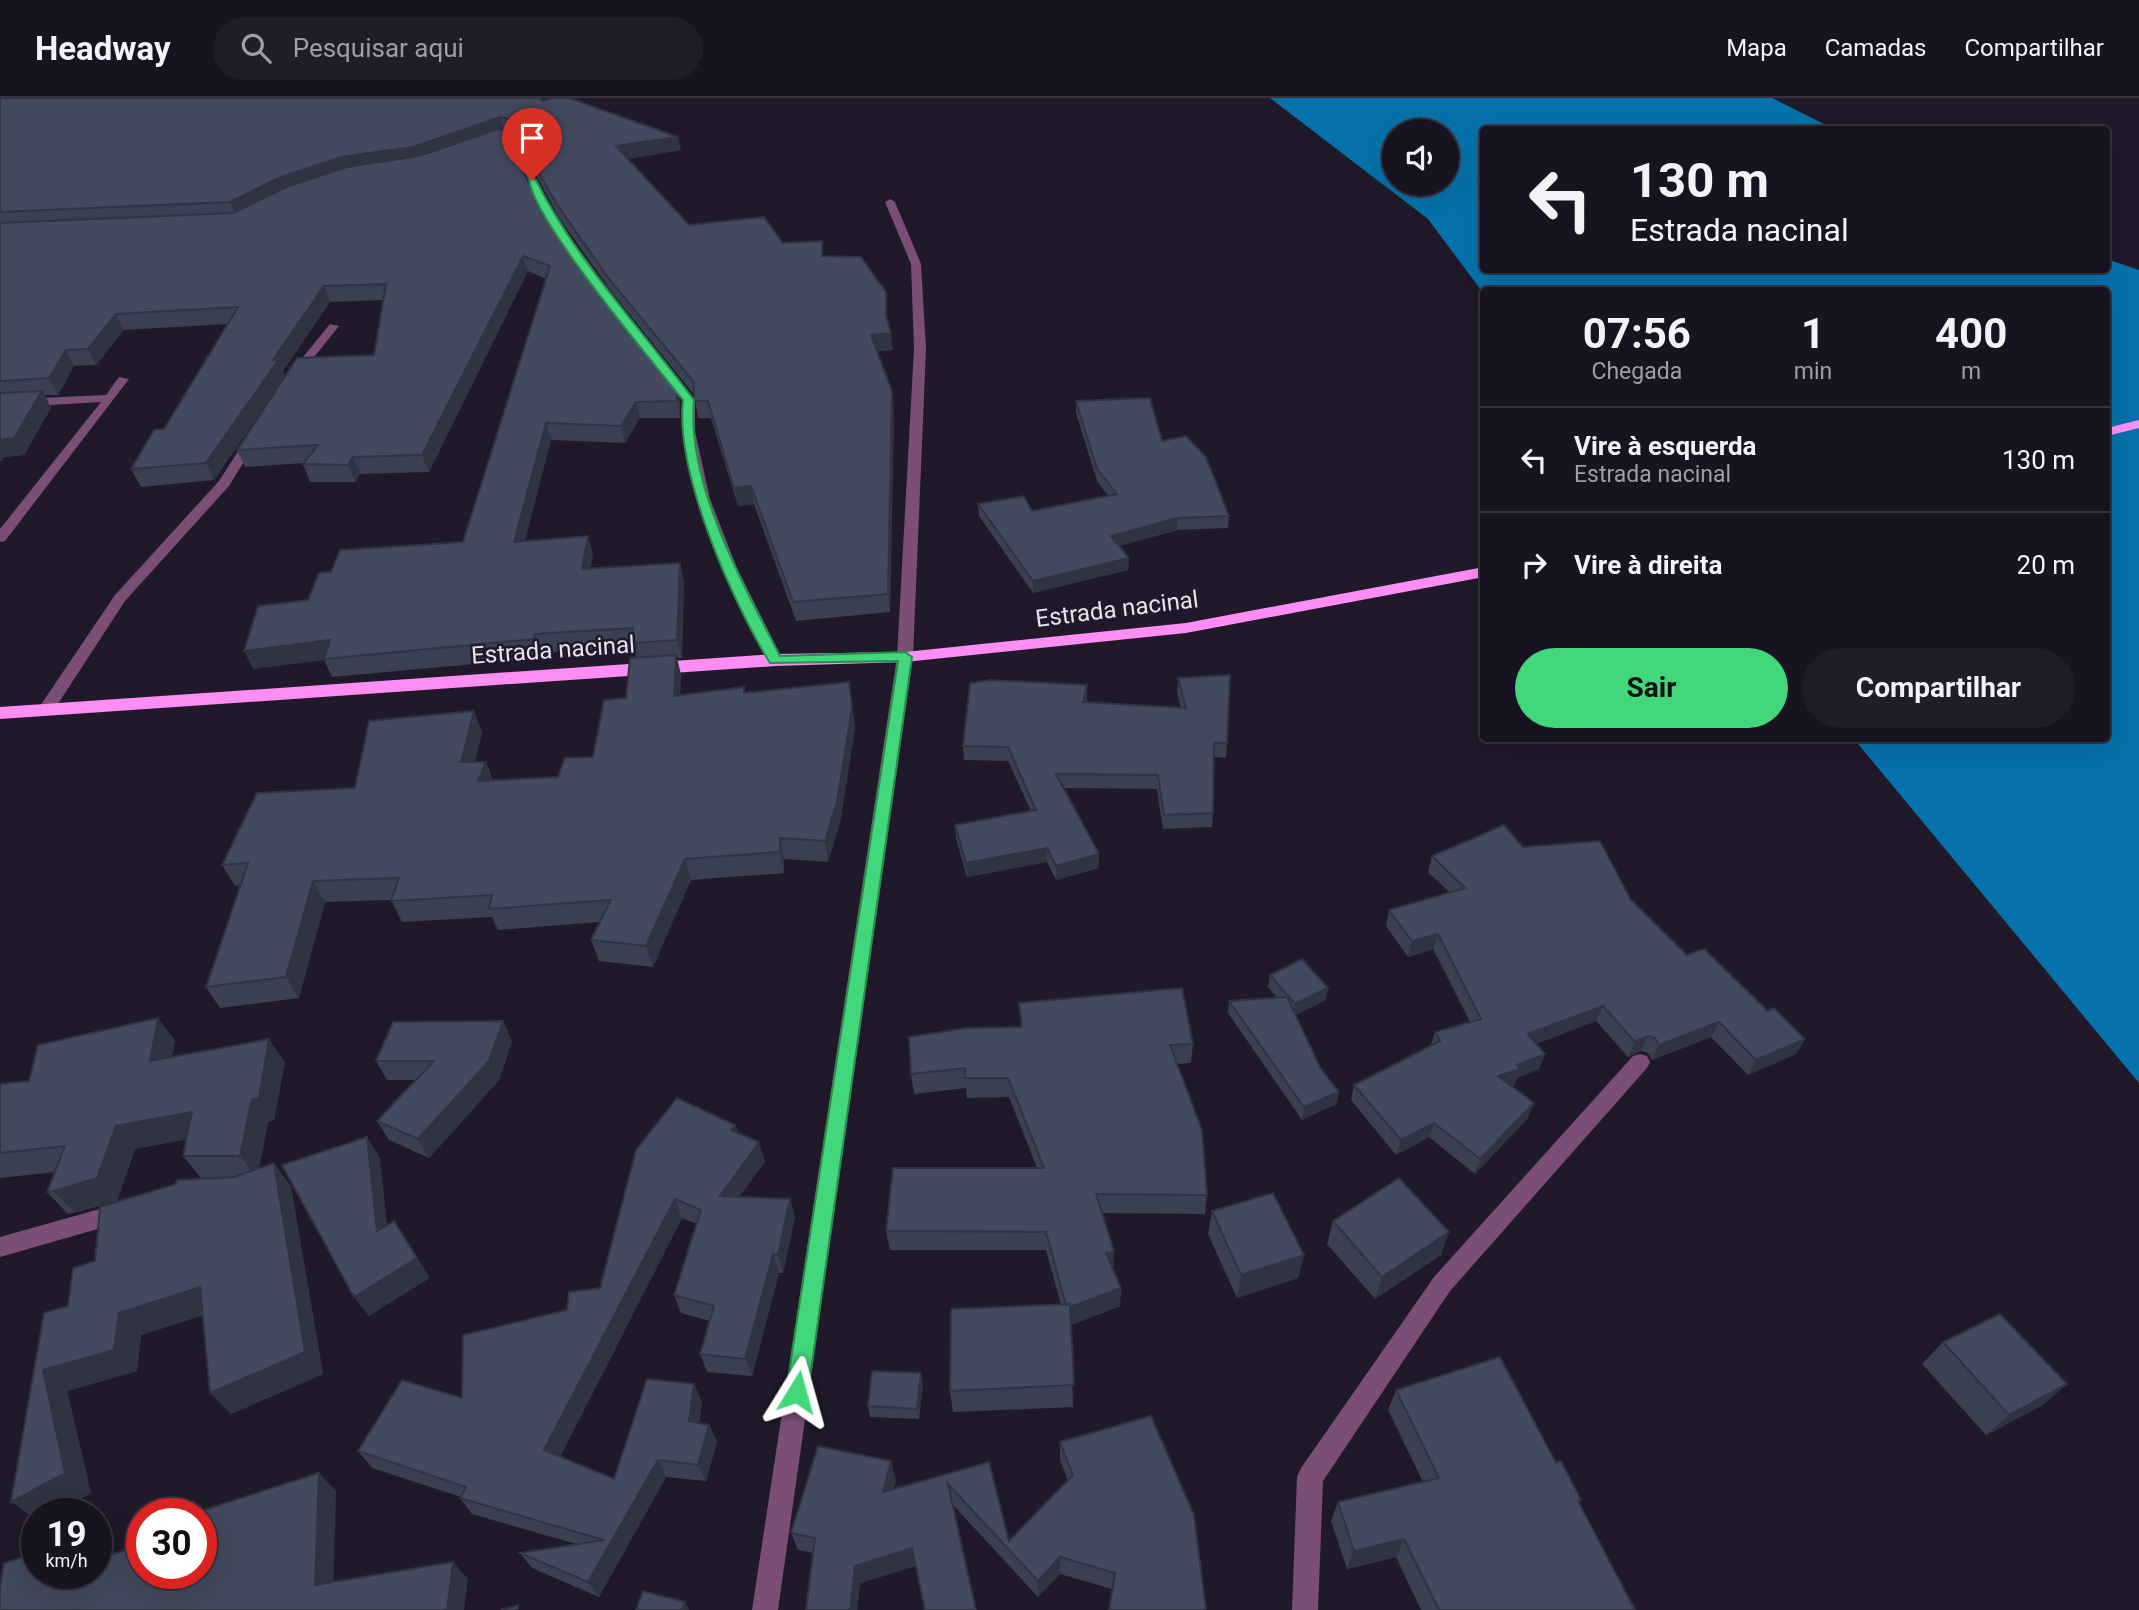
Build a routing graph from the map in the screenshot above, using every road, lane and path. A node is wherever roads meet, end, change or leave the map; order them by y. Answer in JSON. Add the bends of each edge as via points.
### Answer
{"nodes":[{"id":1,"x":472,"y":148,"type":"edge"},
{"id":2,"x":890,"y":202,"type":"dead end"},
{"id":3,"x":334,"y":326,"type":"dead end"},
{"id":4,"x":631,"y":328,"type":"edge"},
{"id":5,"x":655,"y":359,"type":"edge"},
{"id":6,"x":122,"y":379,"type":"dead end"},
{"id":7,"x":282,"y":393,"type":"edge"},
{"id":8,"x":110,"y":398,"type":"junction"},
{"id":9,"x":0,"y":404,"type":"edge"},
{"id":10,"x":2139,"y":425,"type":"edge"},
{"id":11,"x":260,"y":427,"type":"edge"},
{"id":12,"x":2110,"y":431,"type":"edge"},
{"id":13,"x":0,"y":538,"type":"edge"},
{"id":14,"x":1480,"y":573,"type":"edge"},
{"id":15,"x":905,"y":657,"type":"junction"},
{"id":16,"x":775,"y":660,"type":"junction"},
{"id":17,"x":46,"y":709,"type":"junction"},
{"id":18,"x":0,"y":713,"type":"edge"},
{"id":19,"x":1640,"y":1062,"type":"dead end"},
{"id":20,"x":144,"y":1206,"type":"edge"},
{"id":21,"x":0,"y":1247,"type":"edge"},
{"id":22,"x":765,"y":1610,"type":"edge"},
{"id":23,"x":1305,"y":1610,"type":"edge"}],
"edges":[{"from":1,"to":4,"type":"street","via":[[508,135],[552,219]]},
{"from":2,"to":15,"type":"street","via":[[916,264],[920,349]]},
{"from":3,"to":7,"type":"street"},
{"from":5,"to":16,"type":"street","via":[[689,400],[695,468],[710,518]]},
{"from":6,"to":8,"type":"street"},
{"from":8,"to":9,"type":"street"},
{"from":8,"to":13,"type":"street"},
{"from":10,"to":12,"type":"highway"},
{"from":11,"to":17,"type":"street","via":[[224,483],[120,598]]},
{"from":14,"to":15,"type":"highway","name":"Estrada nacinal","via":[[1186,628]]},
{"from":15,"to":16,"type":"highway","name":"Estrada nacinal"},
{"from":15,"to":22,"type":"street"},
{"from":16,"to":17,"type":"highway","name":"Estrada nacinal"},
{"from":17,"to":18,"type":"highway","name":"Estrada nacinal"},
{"from":19,"to":23,"type":"street","via":[[1443,1284],[1310,1477]]},
{"from":20,"to":21,"type":"street"}]}
